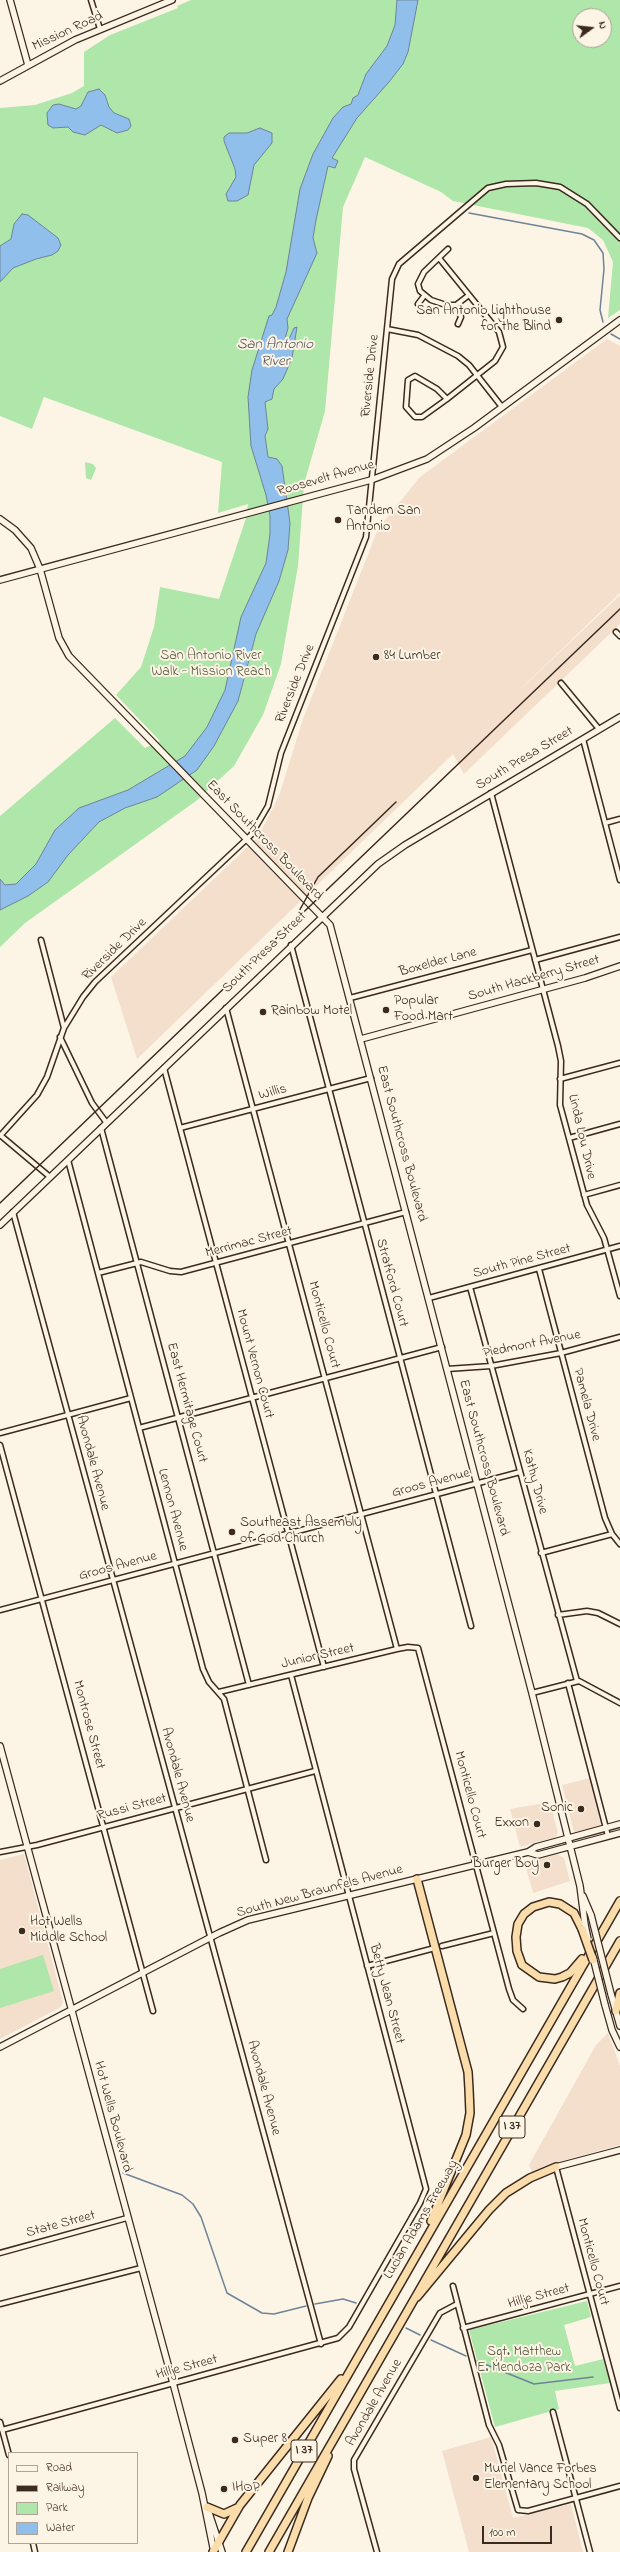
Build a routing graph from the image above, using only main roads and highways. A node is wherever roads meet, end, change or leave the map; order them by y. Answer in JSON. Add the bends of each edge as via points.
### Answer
{"nodes":[{"id":1,"x":10,"y":0,"type":"edge"},
{"id":2,"x":169,"y":1,"type":"edge"},
{"id":3,"x":28,"y":65,"type":"junction"},
{"id":4,"x":0,"y":80,"type":"edge"},
{"id":5,"x":620,"y":320,"type":"edge"},
{"id":6,"x":0,"y":519,"type":"edge"},
{"id":7,"x":40,"y":569,"type":"junction"},
{"id":8,"x":0,"y":580,"type":"edge"},
{"id":9,"x":620,"y":717,"type":"edge"},
{"id":10,"x":321,"y":916,"type":"junction"},
{"id":11,"x":620,"y":966,"type":"edge"},
{"id":12,"x":361,"y":1039,"type":"junction"},
{"id":13,"x":0,"y":1225,"type":"edge"},
{"id":14,"x":0,"y":1746,"type":"edge"},
{"id":15,"x":620,"y":1824,"type":"edge"},
{"id":16,"x":620,"y":1833,"type":"edge"},
{"id":17,"x":567,"y":1838,"type":"junction"},
{"id":18,"x":570,"y":1847,"type":"junction"},
{"id":19,"x":528,"y":1852,"type":"junction"},
{"id":20,"x":417,"y":1879,"type":"junction"},
{"id":21,"x":580,"y":1886,"type":"junction"},
{"id":22,"x":620,"y":1901,"type":"edge"},
{"id":23,"x":611,"y":1917,"type":"junction"},
{"id":24,"x":584,"y":1927,"type":"junction"},
{"id":25,"x":620,"y":1941,"type":"edge"},
{"id":26,"x":594,"y":1960,"type":"joint"},
{"id":27,"x":620,"y":1993,"type":"edge"},
{"id":28,"x":71,"y":2010,"type":"junction"},
{"id":29,"x":616,"y":2011,"type":"junction"},
{"id":30,"x":620,"y":2026,"type":"edge"},
{"id":31,"x":0,"y":2047,"type":"edge"},
{"id":32,"x":620,"y":2047,"type":"edge"},
{"id":33,"x":620,"y":2150,"type":"edge"},
{"id":34,"x":556,"y":2167,"type":"joint"},
{"id":35,"x":401,"y":2282,"type":"junction"},
{"id":36,"x":405,"y":2312,"type":"junction"},
{"id":37,"x":362,"y":2350,"type":"junction"},
{"id":38,"x":359,"y":2394,"type":"junction"},
{"id":39,"x":202,"y":2493,"type":"junction"},
{"id":40,"x":240,"y":2505,"type":"junction"},
{"id":41,"x":207,"y":2507,"type":"junction"},
{"id":42,"x":219,"y":2541,"type":"junction"},
{"id":43,"x":213,"y":2551,"type":"edge"},
{"id":44,"x":222,"y":2552,"type":"edge"},
{"id":45,"x":246,"y":2552,"type":"edge"},
{"id":46,"x":269,"y":2552,"type":"edge"},
{"id":47,"x":288,"y":2552,"type":"edge"}],
"edges":[{"from":1,"to":3,"type":"main road"},
{"from":2,"to":3,"type":"main road","name":"Mission Road","via":[[100,29]]},
{"from":3,"to":4,"type":"main road","name":"Mission Road"},
{"from":5,"to":7,"type":"main road","name":"Roosevelt Avenue","via":[[427,459],[371,480]]},
{"from":6,"to":7,"type":"main road","name":"East Southcross Boulevard","via":[[26,542]]},
{"from":7,"to":8,"type":"main road","name":"Roosevelt Avenue"},
{"from":7,"to":10,"type":"main road","name":"East Southcross Boulevard","via":[[63,647],[202,796]]},
{"from":9,"to":10,"type":"main road","name":"South Presa Street","via":[[393,852]]},
{"from":10,"to":12,"type":"main road","name":"East Southcross Boulevard","via":[[332,931]]},
{"from":10,"to":13,"type":"main road","name":"South Presa Street"},
{"from":11,"to":12,"type":"main road","name":"South Hackberry Street","via":[[543,990]]},
{"from":12,"to":17,"type":"main road","name":"East Southcross Boulevard","via":[[532,1692]]},
{"from":14,"to":28,"type":"main road","name":"Hot Wells Boulevard"},
{"from":15,"to":17,"type":"main road","name":"South New Braunfels Avenue"},
{"from":16,"to":18,"type":"main road","name":"South New Braunfels Avenue"},
{"from":17,"to":18,"type":"main road","name":"East Southcross Boulevard"},
{"from":17,"to":19,"type":"main road","name":"South New Braunfels Avenue","via":[[536,1847]]},
{"from":18,"to":19,"type":"main road","name":"South New Braunfels Avenue","via":[[538,1855]]},
{"from":18,"to":21,"type":"main road","name":"East Southcross Boulevard"},
{"from":19,"to":20,"type":"main road","name":"South New Braunfels Avenue"},
{"from":20,"to":28,"type":"main road","name":"South New Braunfels Avenue","via":[[256,1918],[211,1937]]},
{"from":20,"to":35,"type":"highway","via":[[468,2072],[470,2113],[466,2135],[450,2180]]},
{"from":21,"to":24,"type":"main road","name":"East Southcross Boulevard"},
{"from":21,"to":29,"type":"main road","name":"East Southcross Boulevard","bridge":true,"via":[[591,1915]]},
{"from":22,"to":23,"type":"highway","name":"Lucian Adams Freeway","number":"I 37"},
{"from":23,"to":24,"type":"highway","via":[[570,1973],[555,1979],[546,1979],[534,1975],[522,1965],[517,1951],[516,1930],[521,1918],[533,1907],[549,1902],[560,1904],[574,1913]]},
{"from":23,"to":35,"type":"highway","name":"Lucian Adams Freeway","number":"I 37"},
{"from":24,"to":26,"type":"highway","bridge":true},
{"from":25,"to":36,"type":"highway","number":"I 37"},
{"from":26,"to":32,"type":"main road","bridge":true,"via":[[612,2030]]},
{"from":27,"to":29,"type":"highway"},
{"from":28,"to":31,"type":"main road","name":"South New Braunfels Avenue"},
{"from":28,"to":39,"type":"main road","name":"Hot Wells Boulevard"},
{"from":29,"to":30,"type":"main road","name":"East Southcross Boulevard"},
{"from":33,"to":34,"type":"main road"},
{"from":34,"to":36,"type":"highway","via":[[530,2178],[506,2193]]},
{"from":35,"to":37,"type":"highway","name":"Lucian Adams Freeway","number":"I 37"},
{"from":36,"to":38,"type":"highway","number":"I 37"},
{"from":37,"to":40,"type":"highway","via":[[305,2426]]},
{"from":37,"to":45,"type":"highway","name":"Lucian Adams Freeway","number":"I 37"},
{"from":38,"to":46,"type":"highway","number":"I 37"},
{"from":38,"to":47,"type":"highway","via":[[308,2498]]},
{"from":39,"to":41,"type":"main road","name":"Hot Wells Boulevard"},
{"from":39,"to":43,"type":"main road","name":"Hot Wells Boulevard"},
{"from":40,"to":41,"type":"highway","via":[[230,2513],[224,2514]]},
{"from":40,"to":42,"type":"highway"},
{"from":41,"to":42,"type":"main road","name":"Hot Wells Boulevard"},
{"from":42,"to":43,"type":"highway"},
{"from":42,"to":44,"type":"main road","name":"Hot Wells Boulevard"}]}
